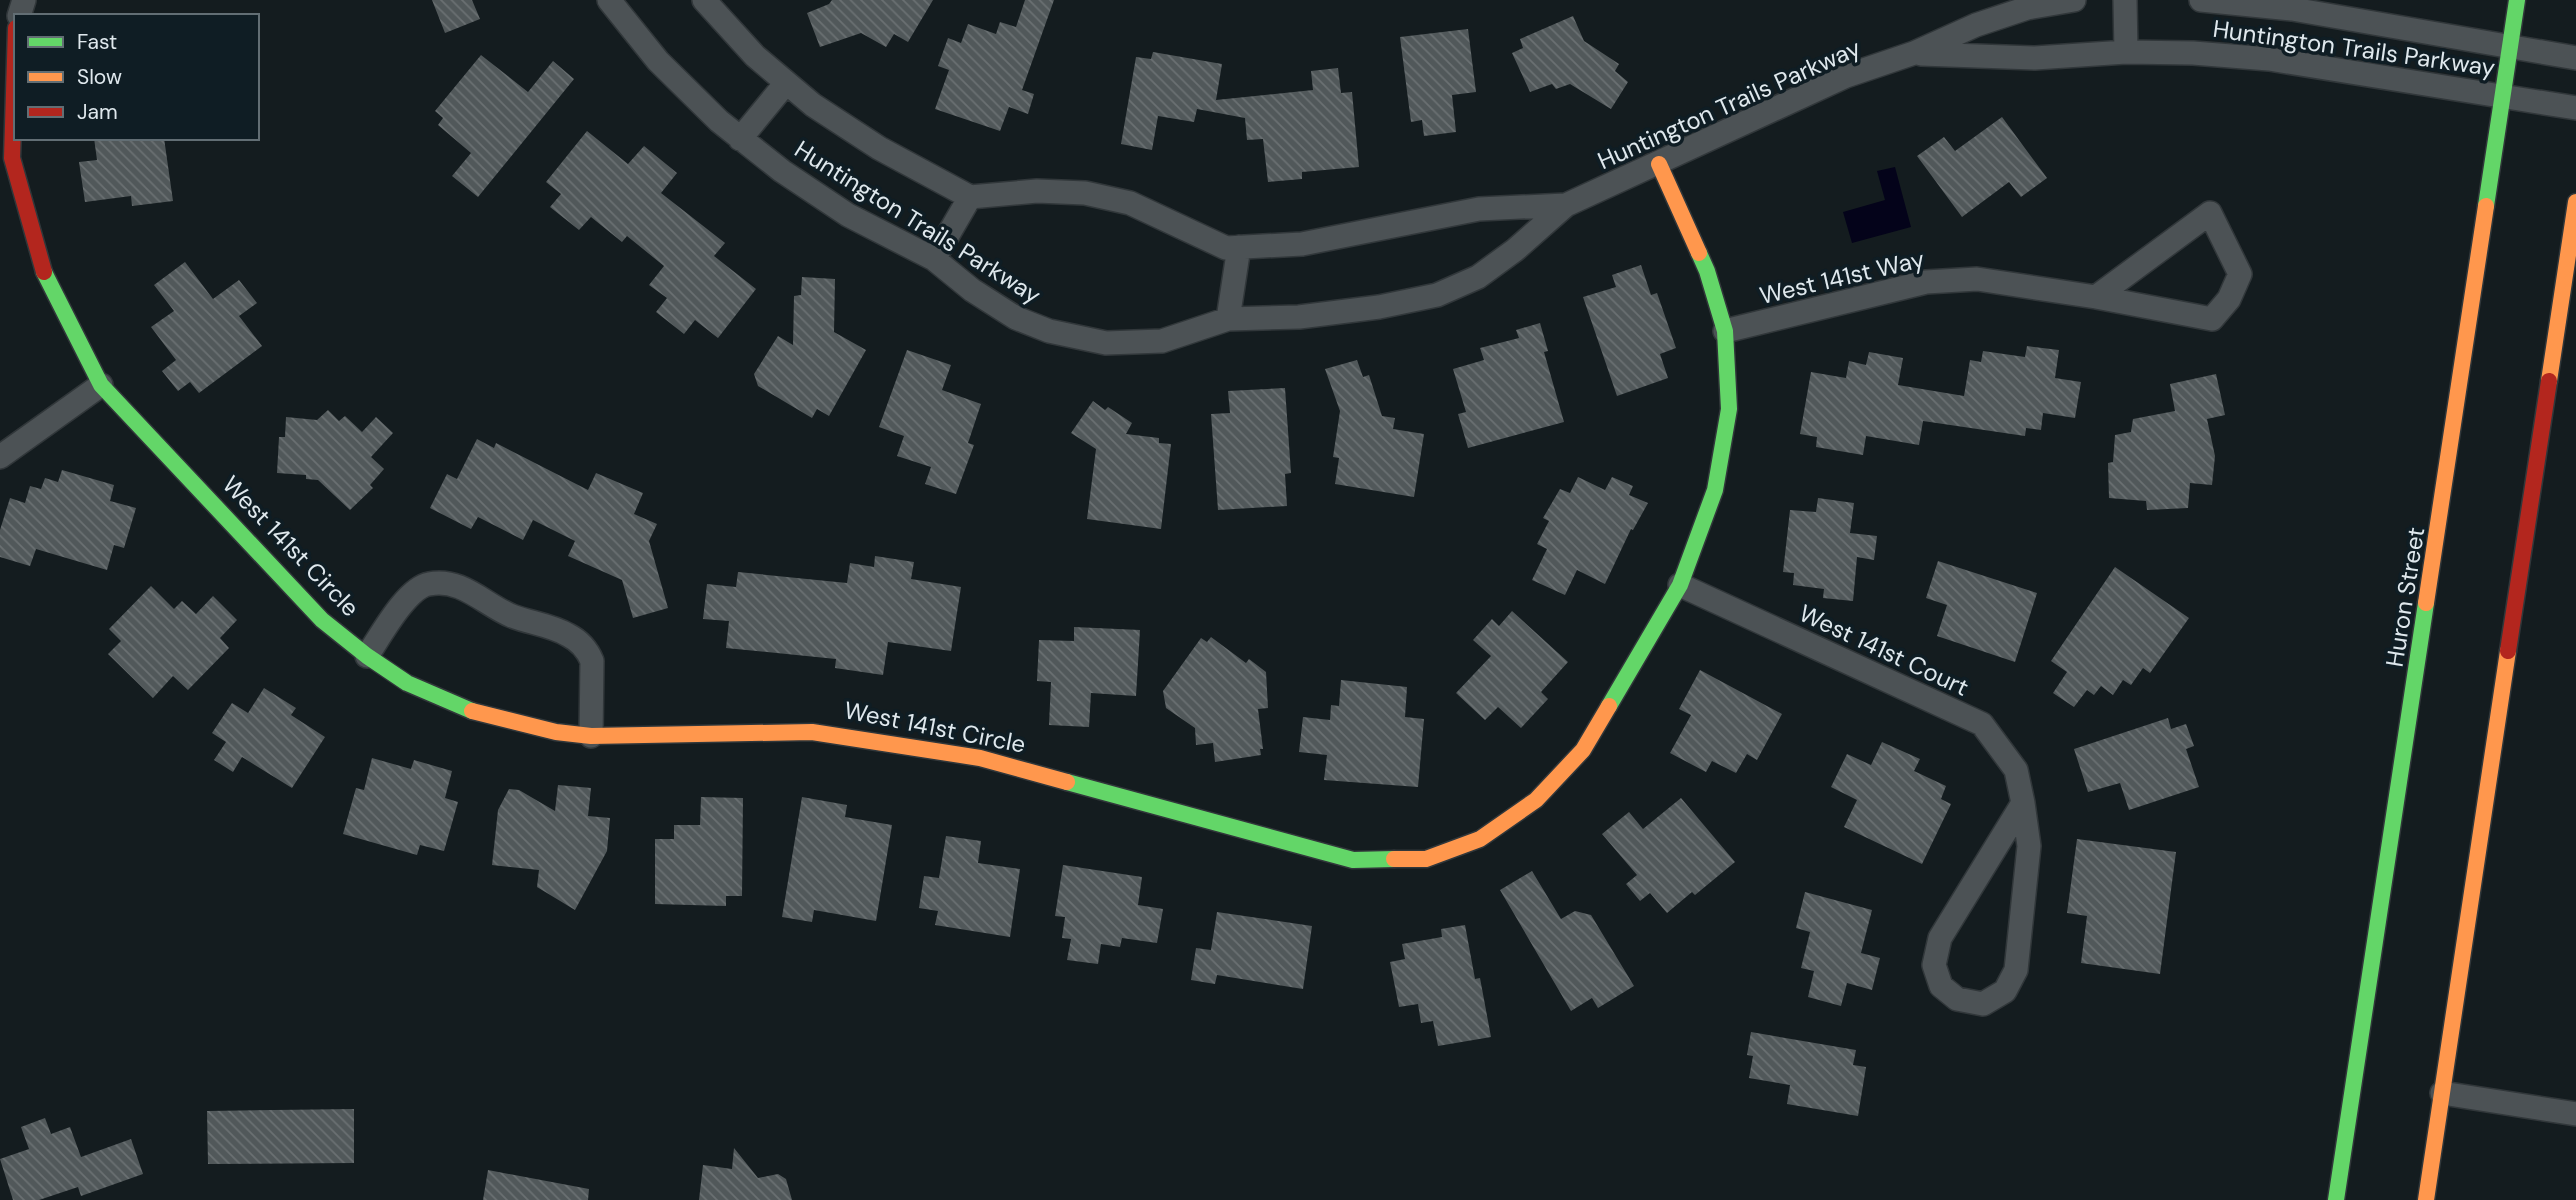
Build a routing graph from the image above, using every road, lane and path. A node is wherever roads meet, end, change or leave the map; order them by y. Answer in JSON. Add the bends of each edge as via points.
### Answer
{"nodes":[{"id":1,"x":609,"y":0,"type":"edge"},
{"id":2,"x":704,"y":0,"type":"edge"},
{"id":3,"x":2074,"y":0,"type":"edge"},
{"id":4,"x":2125,"y":0,"type":"edge"},
{"id":5,"x":2201,"y":0,"type":"edge"},
{"id":6,"x":2517,"y":0,"type":"edge"},
{"id":7,"x":2510,"y":45,"type":"junction"},
{"id":8,"x":2126,"y":52,"type":"junction"},
{"id":9,"x":1914,"y":53,"type":"junction"},
{"id":10,"x":2576,"y":58,"type":"edge"},
{"id":11,"x":786,"y":83,"type":"junction"},
{"id":12,"x":14,"y":93,"type":"edge"},
{"id":13,"x":2502,"y":95,"type":"junction"},
{"id":14,"x":2576,"y":108,"type":"edge"},
{"id":15,"x":740,"y":139,"type":"junction"},
{"id":16,"x":1659,"y":164,"type":"junction"},
{"id":17,"x":970,"y":197,"type":"junction"},
{"id":18,"x":2576,"y":202,"type":"edge"},
{"id":19,"x":1566,"y":205,"type":"junction"},
{"id":20,"x":1239,"y":247,"type":"junction"},
{"id":21,"x":934,"y":259,"type":"junction"},
{"id":22,"x":2096,"y":297,"type":"junction"},
{"id":23,"x":1228,"y":319,"type":"junction"},
{"id":24,"x":1725,"y":331,"type":"junction"},
{"id":25,"x":101,"y":385,"type":"junction"},
{"id":26,"x":0,"y":457,"type":"edge"},
{"id":27,"x":1681,"y":586,"type":"junction"},
{"id":28,"x":367,"y":656,"type":"junction"},
{"id":29,"x":591,"y":736,"type":"junction"},
{"id":30,"x":2023,"y":803,"type":"junction"},
{"id":31,"x":2442,"y":1093,"type":"junction"},
{"id":32,"x":2576,"y":1114,"type":"edge"},
{"id":33,"x":2336,"y":1200,"type":"edge"},
{"id":34,"x":2426,"y":1200,"type":"edge"}],
"edges":[{"from":1,"to":15,"type":"street","name":"Huntington Trails Parkway","via":[[658,61]]},
{"from":2,"to":11,"type":"street","name":"Huntington Trails Parkway"},
{"from":3,"to":9,"type":"street","name":"Huntington Trails Parkway","via":[[2027,8]]},
{"from":4,"to":8,"type":"street"},
{"from":5,"to":7,"type":"street","name":"Huntington Trails Parkway","via":[[2292,9]]},
{"from":6,"to":7,"type":"street","name":"Huron Street"},
{"from":7,"to":10,"type":"street","name":"Huntington Trails Parkway"},
{"from":7,"to":13,"type":"street","name":"Huron Street"},
{"from":8,"to":9,"type":"street","name":"Huntington Trails Parkway","via":[[2035,58]]},
{"from":8,"to":13,"type":"street","name":"Huntington Trails Parkway","via":[[2269,59]]},
{"from":9,"to":16,"type":"street","name":"Huntington Trails Parkway","via":[[1846,76]]},
{"from":11,"to":15,"type":"street"},
{"from":11,"to":17,"type":"street","name":"Huntington Trails Parkway","via":[[879,148]]},
{"from":12,"to":25,"type":"street","name":"West 141st Circle","via":[[12,158],[43,270]]},
{"from":13,"to":14,"type":"street","name":"Huntington Trails Parkway"},
{"from":13,"to":33,"type":"street","name":"Huron Street"},
{"from":15,"to":21,"type":"street","name":"Huntington Trails Parkway","via":[[848,215]]},
{"from":16,"to":19,"type":"street","name":"Huntington Trails Parkway"},
{"from":16,"to":24,"type":"street","name":"West 141st Circle","via":[[1707,271]]},
{"from":17,"to":20,"type":"street","name":"Huntington Trails Parkway","via":[[1085,192],[1130,203],[1226,248]]},
{"from":17,"to":21,"type":"street"},
{"from":18,"to":31,"type":"street"},
{"from":19,"to":20,"type":"street","name":"Huntington Trails Parkway","via":[[1479,209],[1302,244]]},
{"from":19,"to":23,"type":"street","name":"Huntington Trails Parkway","via":[[1478,277],[1437,295],[1299,317]]},
{"from":20,"to":23,"type":"street"},
{"from":21,"to":23,"type":"street","name":"Huntington Trails Parkway","via":[[1016,318],[1049,331],[1106,343],[1162,341]]},
{"from":22,"to":22,"type":"street","name":"West 141st Way","via":[[2212,319],[2229,299],[2240,274],[2210,213]]},
{"from":22,"to":24,"type":"street","name":"West 141st Way","via":[[1977,279],[1927,282]]},
{"from":24,"to":27,"type":"street","name":"West 141st Circle","via":[[1730,409],[1714,490]]},
{"from":25,"to":26,"type":"street"},
{"from":25,"to":28,"type":"street","name":"West 141st Circle","via":[[322,620]]},
{"from":27,"to":29,"type":"street","name":"West 141st Circle","via":[[1583,750],[1536,800],[1480,839],[1426,859],[1353,860],[980,758],[812,732]]},
{"from":27,"to":30,"type":"street","name":"West 141st Court","via":[[1982,724],[2016,770]]},
{"from":28,"to":29,"type":"street","name":"West 141st Circle","via":[[407,683],[481,715]]},
{"from":28,"to":29,"type":"street","via":[[411,593],[428,584],[467,590],[510,615],[565,633],[589,651]]},
{"from":30,"to":30,"type":"street","name":"West 141st Court","via":[[1940,938],[1934,965],[1941,986],[1957,999],[1983,1004],[2005,992],[2016,970],[2029,846]]},
{"from":31,"to":32,"type":"street"},
{"from":31,"to":34,"type":"street"}]}
